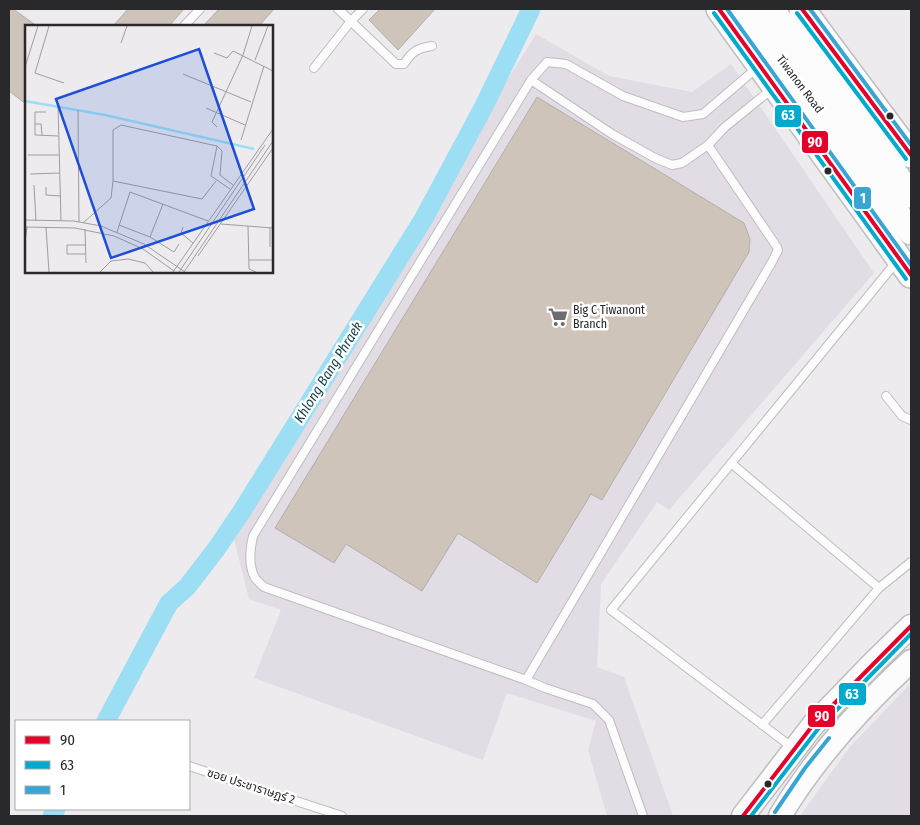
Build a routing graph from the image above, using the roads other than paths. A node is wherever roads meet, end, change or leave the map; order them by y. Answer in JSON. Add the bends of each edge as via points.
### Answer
{"nodes":[{"id":1,"x":200,"y":9,"type":"edge"},
{"id":2,"x":338,"y":9,"type":"edge"},
{"id":3,"x":363,"y":9,"type":"edge"},
{"id":4,"x":719,"y":9,"type":"edge"},
{"id":5,"x":744,"y":9,"type":"edge"},
{"id":6,"x":802,"y":9,"type":"edge"},
{"id":7,"x":351,"y":21,"type":"junction"},
{"id":8,"x":771,"y":22,"type":"edge"},
{"id":9,"x":185,"y":25,"type":"edge"},
{"id":10,"x":432,"y":46,"type":"dead end"},
{"id":11,"x":760,"y":66,"type":"junction"},
{"id":12,"x":314,"y":68,"type":"dead end"},
{"id":13,"x":531,"y":80,"type":"junction"},
{"id":14,"x":774,"y":87,"type":"junction"},
{"id":15,"x":708,"y":145,"type":"junction"},
{"id":16,"x":911,"y":155,"type":"edge"},
{"id":17,"x":911,"y":195,"type":"edge"},
{"id":18,"x":911,"y":232,"type":"edge"},
{"id":19,"x":905,"y":266,"type":"edge"},
{"id":20,"x":886,"y":396,"type":"dead end"},
{"id":21,"x":911,"y":420,"type":"edge"},
{"id":22,"x":731,"y":463,"type":"junction"},
{"id":23,"x":911,"y":562,"type":"edge"},
{"id":24,"x":879,"y":588,"type":"junction"},
{"id":25,"x":911,"y":626,"type":"edge"},
{"id":26,"x":911,"y":661,"type":"edge"},
{"id":27,"x":526,"y":680,"type":"junction"},
{"id":28,"x":762,"y":724,"type":"junction"},
{"id":29,"x":794,"y":749,"type":"junction"},
{"id":30,"x":190,"y":766,"type":"edge"},
{"id":31,"x":342,"y":816,"type":"edge"},
{"id":32,"x":644,"y":816,"type":"edge"},
{"id":33,"x":743,"y":816,"type":"edge"},
{"id":34,"x":780,"y":816,"type":"edge"}],
"edges":[{"from":1,"to":9,"type":"lane"},
{"from":2,"to":7,"type":"lane"},
{"from":3,"to":7,"type":"lane"},
{"from":4,"to":11,"type":"main road","name":"Tiwanon Road"},
{"from":5,"to":8,"type":"main road","name":"Tiwanon Road"},
{"from":6,"to":16,"type":"main road"},
{"from":7,"to":10,"type":"lane","via":[[396,64],[404,64],[419,48]]},
{"from":7,"to":12,"type":"lane"},
{"from":8,"to":17,"type":"main road","name":"Tiwanon Road"},
{"from":8,"to":18,"type":"main road","name":"Tiwanon Road"},
{"from":11,"to":13,"type":"lane","via":[[704,114],[683,117],[623,96],[566,64],[547,62]]},
{"from":11,"to":14,"type":"main road","name":"Tiwanon Road"},
{"from":13,"to":15,"type":"lane","via":[[612,134],[672,165],[682,163]]},
{"from":13,"to":27,"type":"lane","via":[[253,536],[249,550],[255,578],[264,587]]},
{"from":14,"to":15,"type":"lane"},
{"from":14,"to":19,"type":"main road","name":"Tiwanon Road"},
{"from":15,"to":27,"type":"lane","via":[[778,250]]},
{"from":19,"to":22,"type":"lane"},
{"from":20,"to":21,"type":"lane","via":[[902,416]]},
{"from":22,"to":24,"type":"lane"},
{"from":22,"to":28,"type":"lane","via":[[611,610]]},
{"from":23,"to":24,"type":"lane"},
{"from":24,"to":28,"type":"lane"},
{"from":25,"to":29,"type":"main road","via":[[812,725]]},
{"from":26,"to":34,"type":"main road","via":[[834,742]]},
{"from":27,"to":32,"type":"lane","via":[[593,704],[609,720]]},
{"from":28,"to":29,"type":"lane"},
{"from":29,"to":33,"type":"main road"},
{"from":30,"to":31,"type":"lane","name":"ซอย ประชาราษฎร์ 2"}]}
